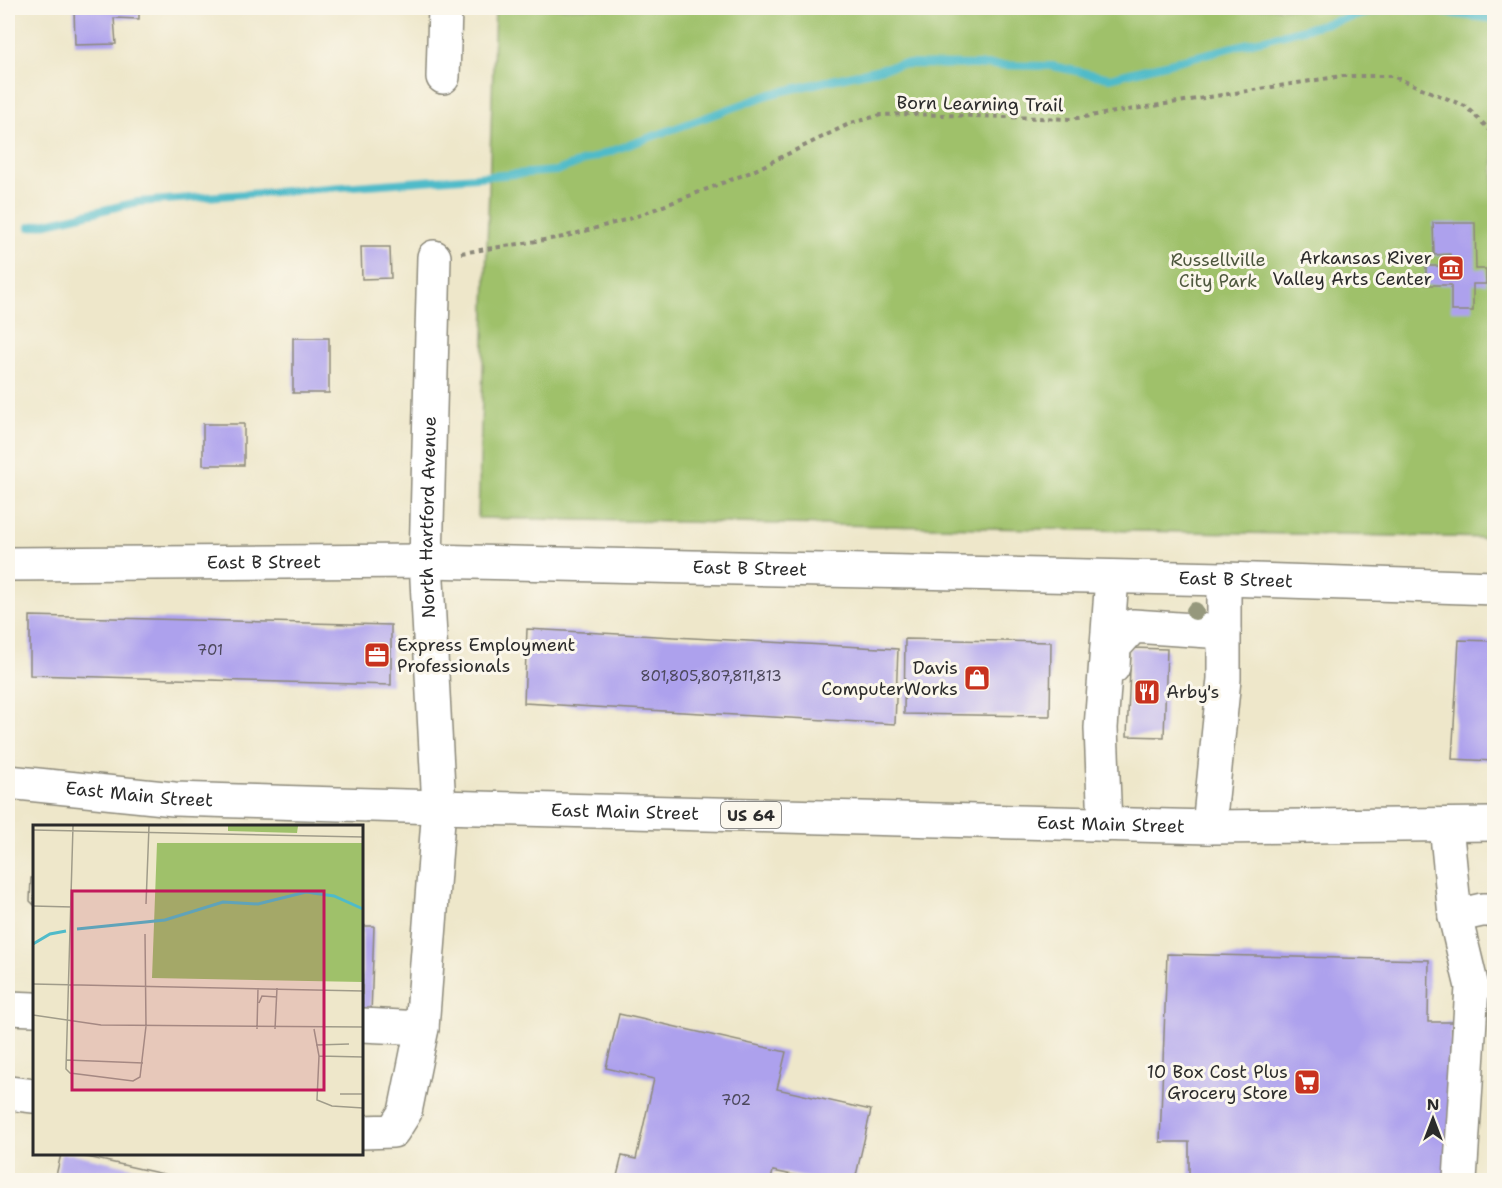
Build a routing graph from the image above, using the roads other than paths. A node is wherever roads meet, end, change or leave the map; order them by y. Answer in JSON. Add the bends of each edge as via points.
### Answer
{"nodes":[{"id":1,"x":445,"y":8,"type":"edge"},
{"id":2,"x":442,"y":77,"type":"dead end"},
{"id":3,"x":434,"y":257,"type":"road end"},
{"id":4,"x":426,"y":561,"type":"junction"},
{"id":5,"x":8,"y":564,"type":"edge"},
{"id":6,"x":1112,"y":577,"type":"junction"},
{"id":7,"x":1224,"y":579,"type":"junction"},
{"id":8,"x":1494,"y":588,"type":"edge"},
{"id":9,"x":1224,"y":632,"type":"junction"},
{"id":10,"x":1101,"y":738,"type":"junction"},
{"id":11,"x":8,"y":782,"type":"edge"},
{"id":12,"x":439,"y":807,"type":"junction"},
{"id":13,"x":1494,"y":824,"type":"edge"},
{"id":14,"x":1105,"y":825,"type":"junction"},
{"id":15,"x":1446,"y":825,"type":"junction"},
{"id":16,"x":1209,"y":827,"type":"junction"},
{"id":17,"x":1494,"y":910,"type":"edge"},
{"id":18,"x":1455,"y":916,"type":"junction"},
{"id":19,"x":1483,"y":985,"type":"edge"},
{"id":20,"x":8,"y":1008,"type":"edge"},
{"id":21,"x":33,"y":1009,"type":"edge"},
{"id":22,"x":363,"y":1025,"type":"edge"},
{"id":23,"x":422,"y":1028,"type":"junction"},
{"id":24,"x":8,"y":1093,"type":"edge"},
{"id":25,"x":33,"y":1096,"type":"edge"},
{"id":26,"x":363,"y":1132,"type":"edge"},
{"id":27,"x":1460,"y":1180,"type":"edge"}],
"edges":[{"from":1,"to":2,"type":"street"},
{"from":3,"to":4,"type":"street","name":"North Hartford Avenue"},
{"from":4,"to":5,"type":"street","name":"East B Street"},
{"from":4,"to":6,"type":"street","name":"East B Street"},
{"from":4,"to":12,"type":"street","name":"North Hartford Avenue"},
{"from":6,"to":7,"type":"street","name":"East B Street"},
{"from":6,"to":10,"type":"street"},
{"from":7,"to":8,"type":"street","name":"East B Street"},
{"from":7,"to":9,"type":"street"},
{"from":9,"to":10,"type":"street","via":[[1133,627],[1114,647],[1110,724]]},
{"from":9,"to":16,"type":"street","via":[[1224,678]]},
{"from":10,"to":14,"type":"street"},
{"from":11,"to":12,"type":"street","name":"East Main Street","number":"US 64","via":[[174,799]]},
{"from":12,"to":14,"type":"street","name":"East Main Street","number":"US 64"},
{"from":12,"to":23,"type":"street","name":"North Hartford Avenue"},
{"from":13,"to":15,"type":"street","name":"East Main Street","number":"US 64"},
{"from":14,"to":16,"type":"street","name":"East Main Street","number":"US 64"},
{"from":15,"to":16,"type":"street","name":"East Main Street","number":"US 64"},
{"from":15,"to":18,"type":"street"},
{"from":17,"to":18,"type":"street"},
{"from":18,"to":19,"type":"street"},
{"from":19,"to":27,"type":"street"},
{"from":20,"to":21,"type":"street"},
{"from":22,"to":23,"type":"street"},
{"from":23,"to":26,"type":"street","name":"North Hartford Avenue","via":[[405,1112],[393,1131]]},
{"from":24,"to":25,"type":"street"}]}
